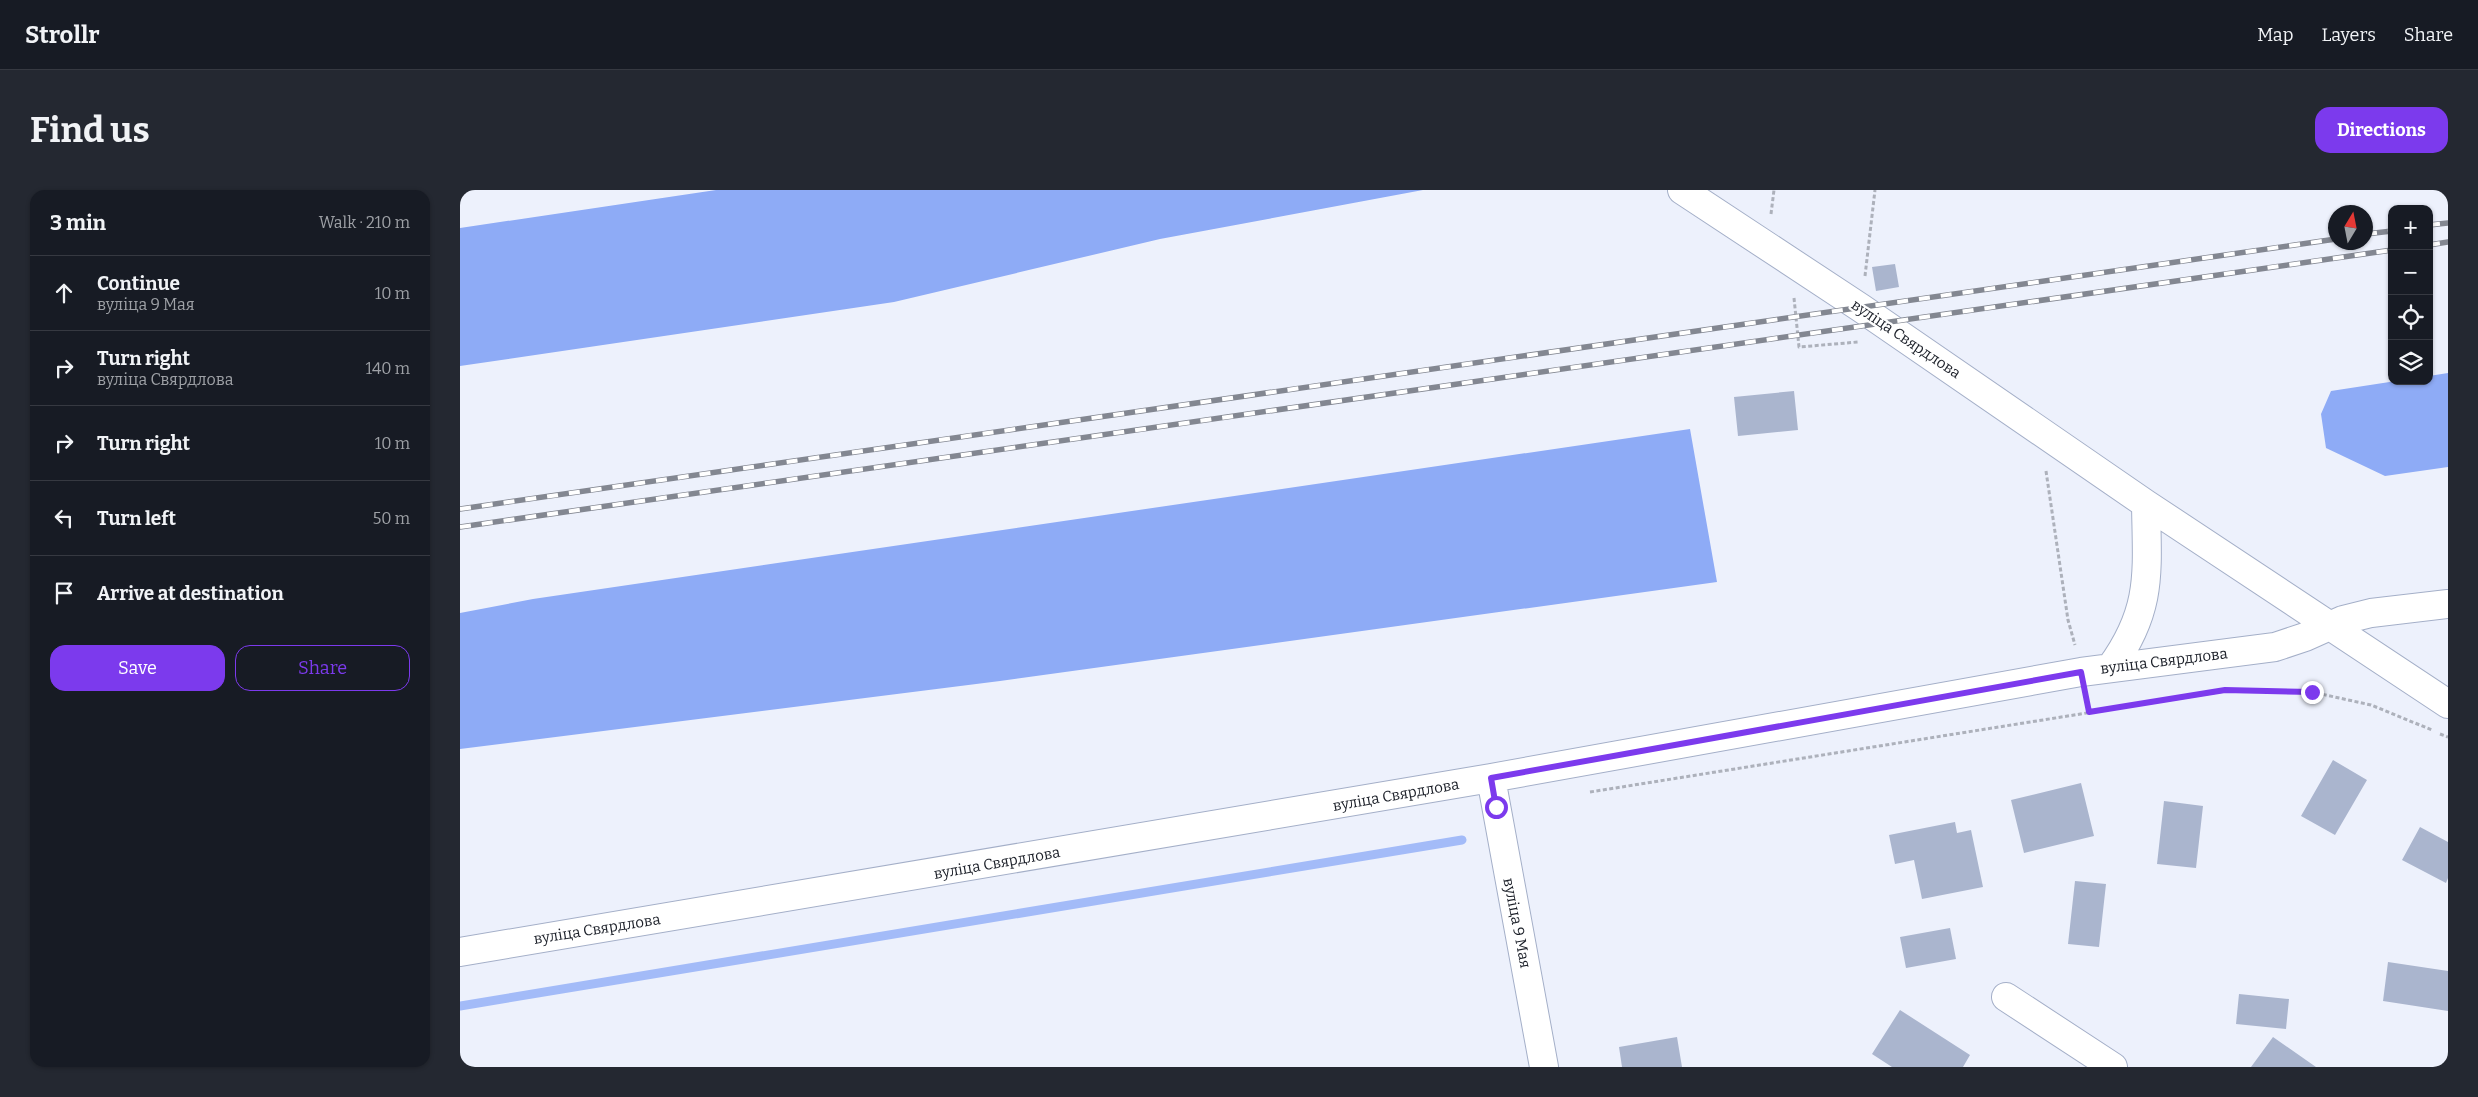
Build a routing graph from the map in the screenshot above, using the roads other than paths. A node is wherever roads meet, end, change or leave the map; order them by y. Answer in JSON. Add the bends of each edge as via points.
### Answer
{"nodes":[{"id":1,"x":1682,"y":190,"type":"edge"},
{"id":2,"x":2146,"y":504,"type":"junction"},
{"id":3,"x":2448,"y":604,"type":"edge"},
{"id":4,"x":2328,"y":626,"type":"junction"},
{"id":5,"x":2110,"y":667,"type":"junction"},
{"id":6,"x":2448,"y":704,"type":"edge"},
{"id":7,"x":1491,"y":778,"type":"junction"},
{"id":8,"x":460,"y":952,"type":"edge"},
{"id":9,"x":2006,"y":997,"type":"dead end"},
{"id":10,"x":1544,"y":1067,"type":"edge"},
{"id":11,"x":2113,"y":1067,"type":"edge"}],
"edges":[{"from":1,"to":2,"type":"street","name":"вуліца Свярдлова"},
{"from":2,"to":4,"type":"street","name":"вуліца Свярдлова"},
{"from":2,"to":5,"type":"street","via":[[2145,595],[2135,628]]},
{"from":3,"to":4,"type":"street","via":[[2371,614]]},
{"from":4,"to":5,"type":"street","name":"вуліца Свярдлова","via":[[2275,647]]},
{"from":4,"to":6,"type":"street","name":"вуліца Свярдлова"},
{"from":5,"to":7,"type":"street","name":"вуліца Свярдлова"},
{"from":7,"to":8,"type":"street","name":"вуліца Свярдлова"},
{"from":7,"to":10,"type":"street","name":"вуліца 9 Мая"},
{"from":9,"to":11,"type":"street"}]}
